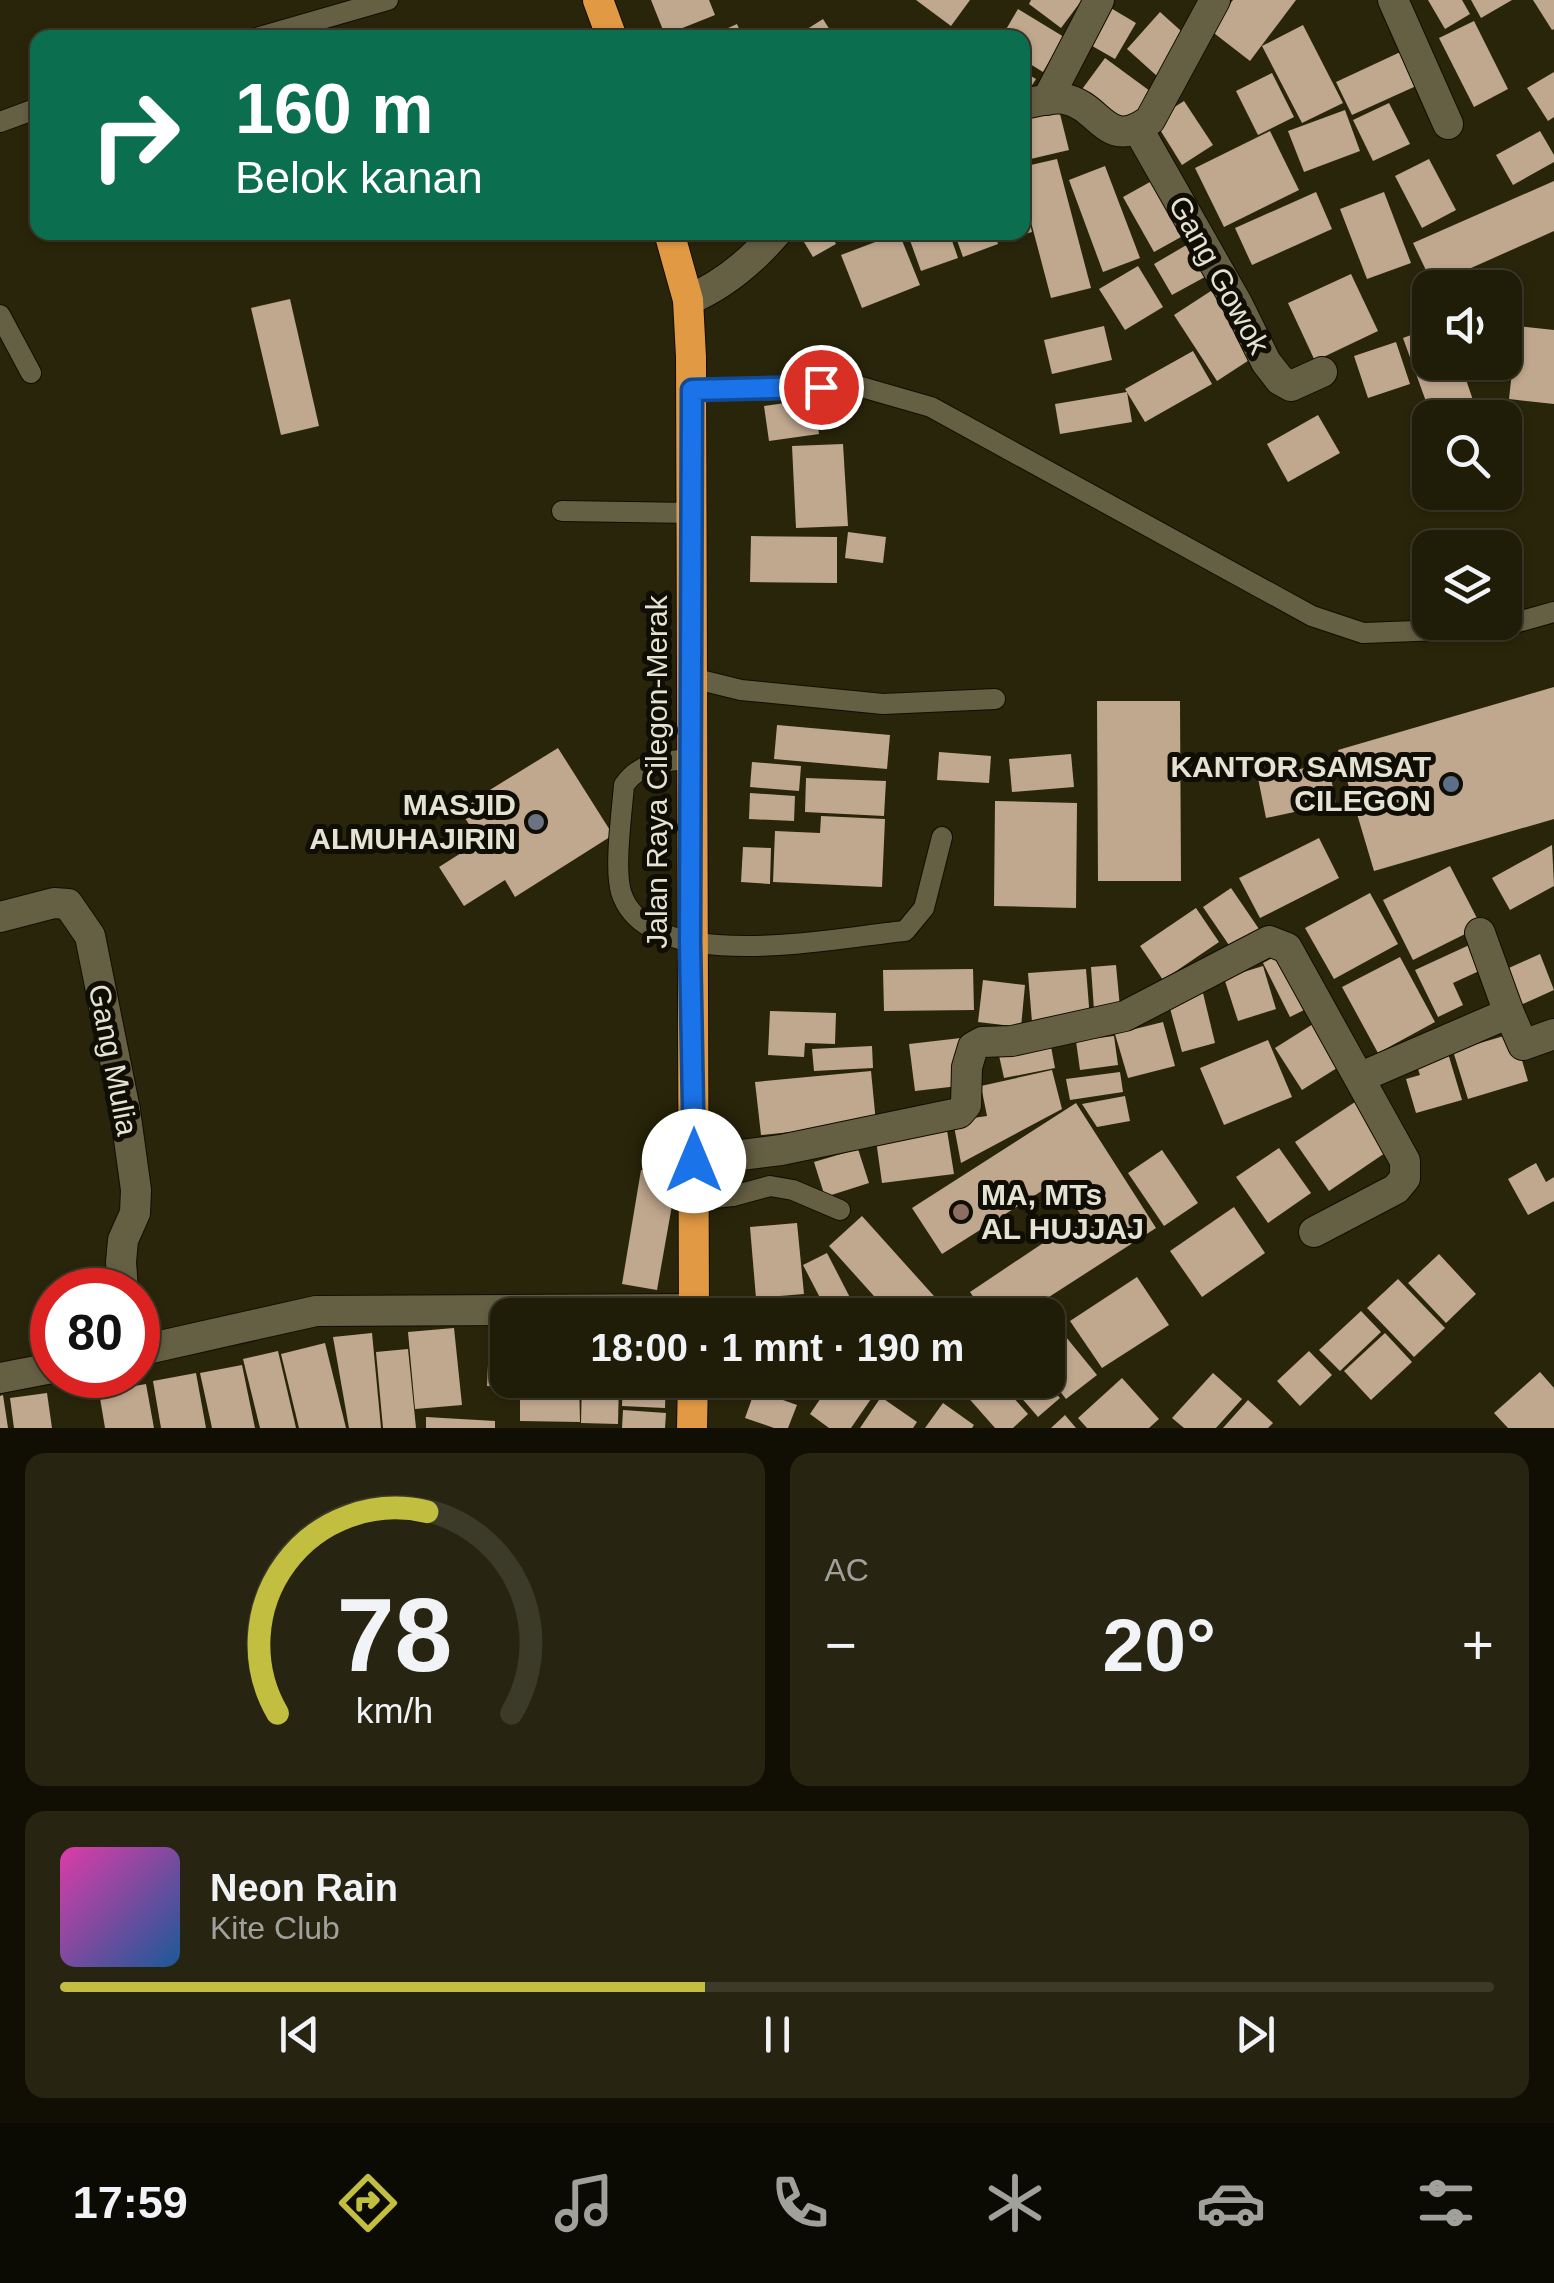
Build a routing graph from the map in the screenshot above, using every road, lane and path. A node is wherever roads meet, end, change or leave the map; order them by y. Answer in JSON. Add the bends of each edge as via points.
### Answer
{"nodes":[{"id":1,"x":388,"y":0,"type":"edge"},
{"id":2,"x":598,"y":0,"type":"edge"},
{"id":3,"x":1099,"y":0,"type":"edge"},
{"id":4,"x":1216,"y":0,"type":"edge"},
{"id":5,"x":1392,"y":0,"type":"edge"},
{"id":6,"x":284,"y":30,"type":"edge"},
{"id":7,"x":609,"y":30,"type":"edge"},
{"id":8,"x":1035,"y":102,"type":"edge"},
{"id":9,"x":30,"y":111,"type":"edge"},
{"id":10,"x":0,"y":122,"type":"edge"},
{"id":11,"x":1448,"y":124,"type":"dead end"},
{"id":12,"x":1138,"y":129,"type":"junction"},
{"id":13,"x":672,"y":240,"type":"edge"},
{"id":14,"x":769,"y":240,"type":"edge"},
{"id":15,"x":688,"y":300,"type":"junction"},
{"id":16,"x":0,"y":315,"type":"edge"},
{"id":17,"x":31,"y":372,"type":"dead end"},
{"id":18,"x":1322,"y":372,"type":"dead end"},
{"id":19,"x":692,"y":390,"type":"junction"},
{"id":20,"x":562,"y":510,"type":"dead end"},
{"id":21,"x":692,"y":513,"type":"junction"},
{"id":22,"x":1554,"y":612,"type":"edge"},
{"id":23,"x":692,"y":678,"type":"junction"},
{"id":24,"x":995,"y":699,"type":"dead end"},
{"id":25,"x":692,"y":759,"type":"junction"},
{"id":26,"x":942,"y":837,"type":"dead end"},
{"id":27,"x":0,"y":917,"type":"edge"},
{"id":28,"x":1480,"y":933,"type":"dead end"},
{"id":29,"x":690,"y":942,"type":"junction"},
{"id":30,"x":1509,"y":1013,"type":"junction"},
{"id":31,"x":1554,"y":1034,"type":"edge"},
{"id":32,"x":1361,"y":1078,"type":"junction"},
{"id":33,"x":694,"y":1161,"type":"junction"},
{"id":34,"x":694,"y":1200,"type":"junction"},
{"id":35,"x":840,"y":1210,"type":"dead end"},
{"id":36,"x":1314,"y":1232,"type":"dead end"},
{"id":37,"x":121,"y":1268,"type":"edge"},
{"id":38,"x":694,"y":1298,"type":"edge"},
{"id":39,"x":490,"y":1311,"type":"edge"},
{"id":40,"x":160,"y":1346,"type":"edge"},
{"id":41,"x":30,"y":1371,"type":"edge"},
{"id":42,"x":1,"y":1374,"type":"edge"},
{"id":43,"x":693,"y":1398,"type":"edge"},
{"id":44,"x":692,"y":1428,"type":"edge"}],
"edges":[{"from":1,"to":6,"type":"lane"},
{"from":2,"to":7,"type":"highway"},
{"from":3,"to":8,"type":"street"},
{"from":4,"to":12,"type":"street","via":[[1150,120]]},
{"from":5,"to":11,"type":"street"},
{"from":8,"to":12,"type":"street","via":[[1063,99],[1085,108],[1105,128]]},
{"from":9,"to":10,"type":"lane"},
{"from":12,"to":18,"type":"street","name":"Gang Gowok","via":[[1266,362],[1290,386]]},
{"from":13,"to":15,"type":"highway","name":"Jalan Raya Cilegon-Merak"},
{"from":14,"to":15,"type":"street","via":[[742,268]]},
{"from":15,"to":19,"type":"highway","name":"Jalan Raya Cilegon-Merak"},
{"from":16,"to":17,"type":"lane"},
{"from":19,"to":21,"type":"highway","name":"Jalan Raya Cilegon-Merak"},
{"from":19,"to":22,"type":"lane","via":[[858,386],[930,407],[1312,616],[1363,633],[1496,628]]},
{"from":20,"to":21,"type":"lane"},
{"from":21,"to":23,"type":"highway","name":"Jalan Raya Cilegon-Merak"},
{"from":23,"to":24,"type":"lane","via":[[741,690],[882,704]]},
{"from":23,"to":25,"type":"highway","name":"Jalan Raya Cilegon-Merak"},
{"from":25,"to":29,"type":"highway","name":"Jalan Raya Cilegon-Merak"},
{"from":25,"to":29,"type":"lane","via":[[633,772],[624,785],[620,842],[620,890],[636,920]]},
{"from":26,"to":29,"type":"lane","via":[[924,908],[905,930],[730,948]]},
{"from":27,"to":37,"type":"street","name":"Gang Mulia","via":[[68,904],[90,936],[136,1190]]},
{"from":28,"to":30,"type":"street"},
{"from":29,"to":33,"type":"highway","name":"Jalan Raya Cilegon-Merak"},
{"from":30,"to":31,"type":"street","via":[[1523,1045]]},
{"from":30,"to":32,"type":"street"},
{"from":32,"to":33,"type":"street","via":[[1287,948],[1269,941],[1124,1016],[973,1047],[966,1105],[959,1114]]},
{"from":32,"to":36,"type":"street","via":[[1406,1161],[1405,1178]]},
{"from":33,"to":34,"type":"highway","name":"Jalan Raya Cilegon-Merak"},
{"from":34,"to":35,"type":"lane","via":[[770,1186]]},
{"from":34,"to":38,"type":"highway","name":"Jalan Raya Cilegon-Merak"},
{"from":39,"to":40,"type":"street","via":[[316,1311]]},
{"from":41,"to":42,"type":"street"},
{"from":43,"to":44,"type":"highway"}]}
